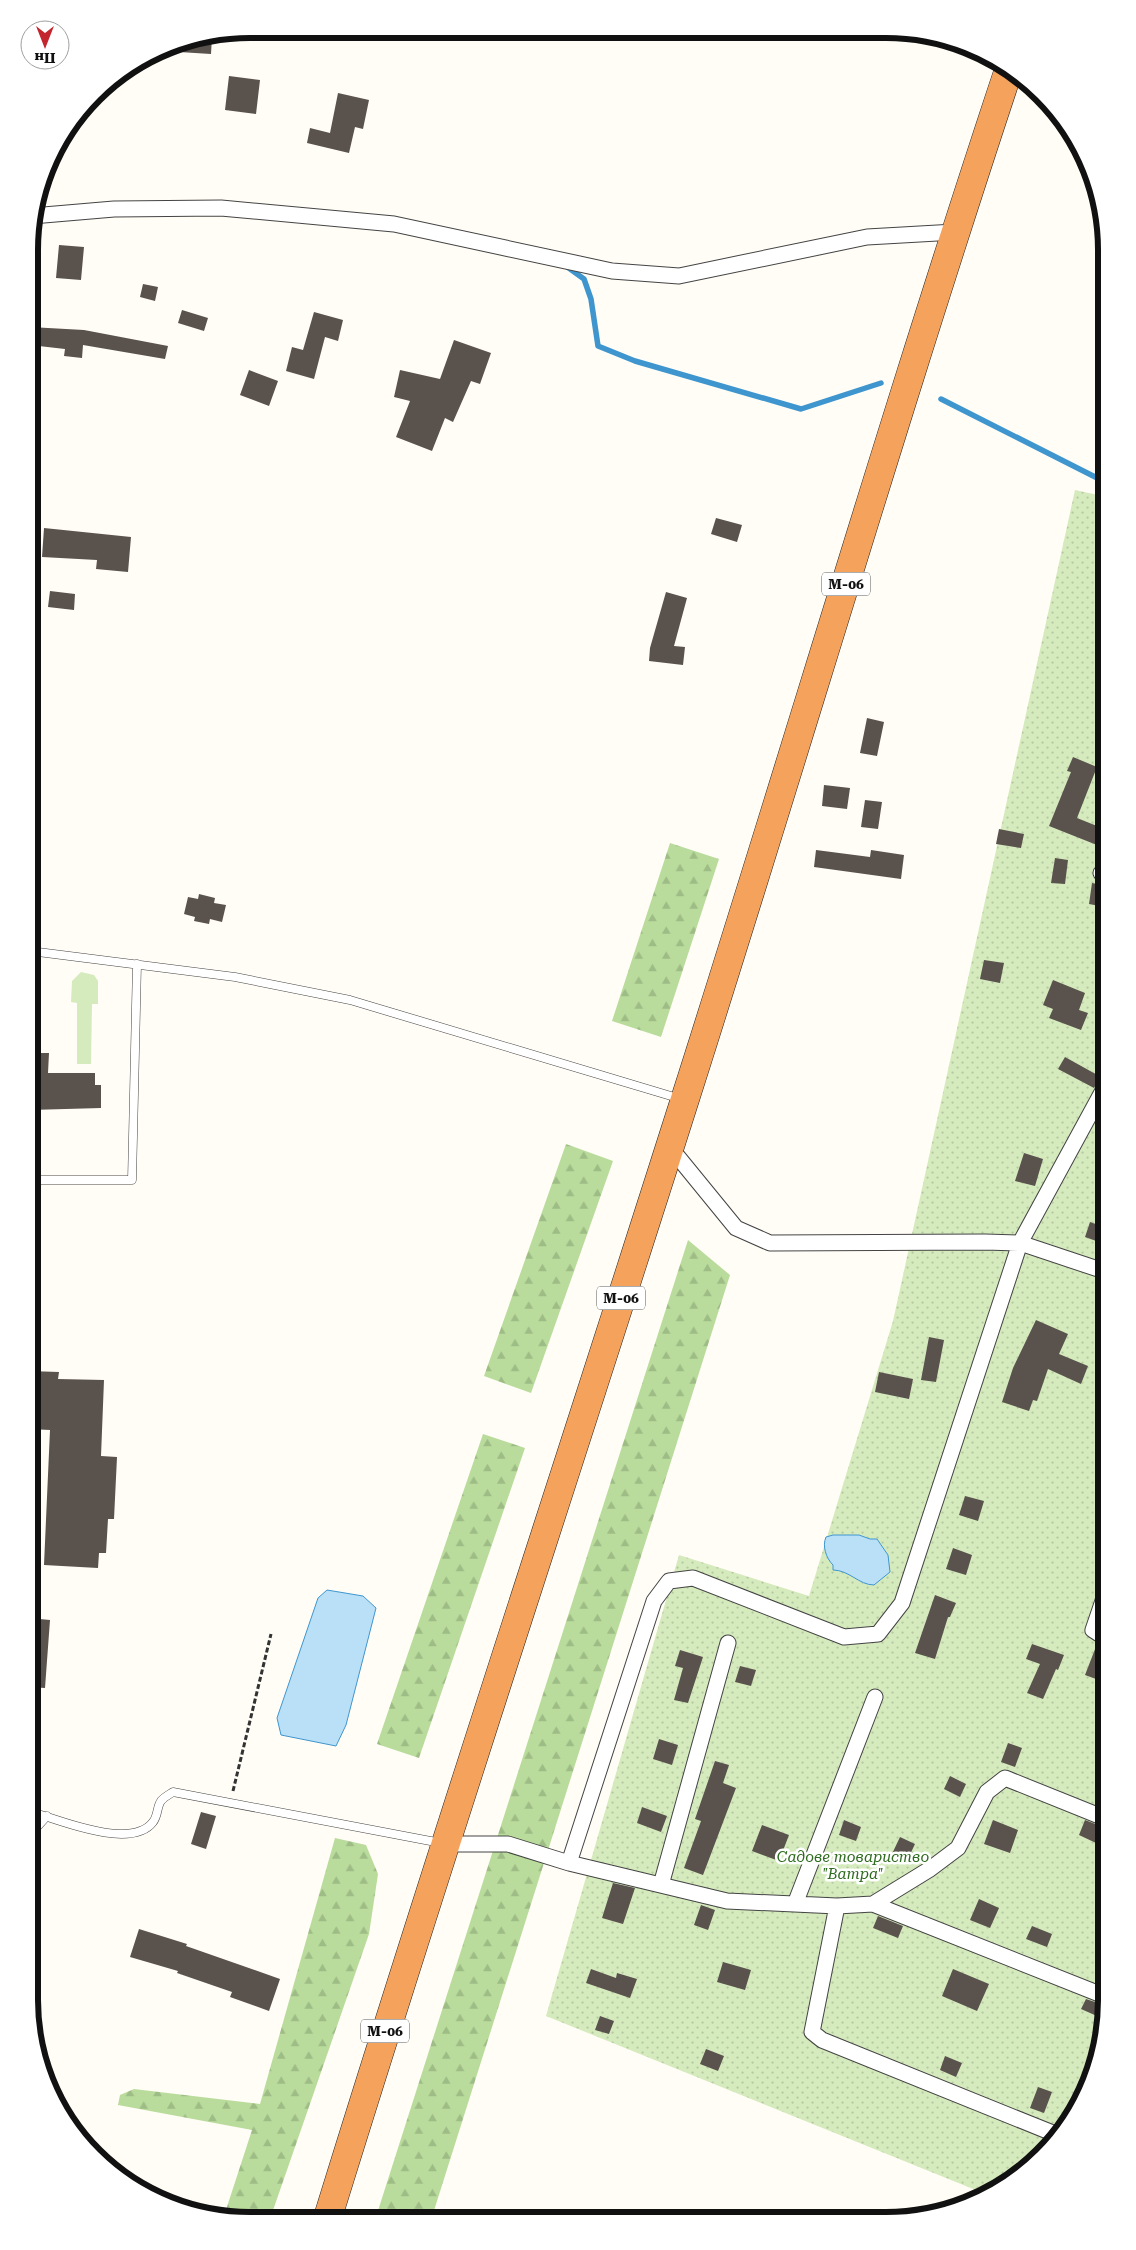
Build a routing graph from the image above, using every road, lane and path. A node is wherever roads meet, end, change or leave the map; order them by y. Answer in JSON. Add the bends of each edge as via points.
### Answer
{"nodes":[{"id":1,"x":1007,"y":75,"type":"edge"},
{"id":2,"x":40,"y":215,"type":"edge"},
{"id":3,"x":955,"y":232,"type":"junction"},
{"id":4,"x":38,"y":952,"type":"edge"},
{"id":5,"x":137,"y":964,"type":"junction"},
{"id":6,"x":685,"y":1100,"type":"junction"},
{"id":7,"x":1098,"y":1100,"type":"edge"},
{"id":8,"x":670,"y":1146,"type":"junction"},
{"id":9,"x":38,"y":1180,"type":"edge"},
{"id":10,"x":1020,"y":1243,"type":"junction"},
{"id":11,"x":1098,"y":1269,"type":"edge"},
{"id":12,"x":1098,"y":1615,"type":"edge"},
{"id":13,"x":271,"y":1634,"type":"dead end"},
{"id":14,"x":1098,"y":1634,"type":"edge"},
{"id":15,"x":728,"y":1643,"type":"dead end"},
{"id":16,"x":875,"y":1697,"type":"dead end"},
{"id":17,"x":230,"y":1802,"type":"junction"},
{"id":18,"x":38,"y":1814,"type":"edge"},
{"id":19,"x":1098,"y":1815,"type":"edge"},
{"id":20,"x":47,"y":1816,"type":"junction"},
{"id":21,"x":38,"y":1826,"type":"edge"},
{"id":22,"x":446,"y":1844,"type":"junction"},
{"id":23,"x":570,"y":1863,"type":"junction"},
{"id":24,"x":661,"y":1885,"type":"junction"},
{"id":25,"x":795,"y":1904,"type":"junction"},
{"id":26,"x":873,"y":1904,"type":"junction"},
{"id":27,"x":837,"y":1906,"type":"junction"},
{"id":28,"x":1098,"y":1993,"type":"edge"},
{"id":29,"x":1052,"y":2133,"type":"edge"},
{"id":30,"x":330,"y":2212,"type":"edge"}],
"edges":[{"from":1,"to":3,"type":"highway","number":"М-06"},
{"from":2,"to":3,"type":"street","via":[[114,209],[221,208],[394,224],[612,271],[679,276],[868,237]]},
{"from":3,"to":6,"type":"highway","number":"М-06"},
{"from":4,"to":5,"type":"lane"},
{"from":5,"to":6,"type":"lane","via":[[236,977],[350,1000]]},
{"from":5,"to":9,"type":"lane","via":[[132,1180]]},
{"from":6,"to":8,"type":"highway","number":"М-06"},
{"from":7,"to":10,"type":"street"},
{"from":8,"to":10,"type":"street","via":[[736,1228],[770,1243]]},
{"from":8,"to":22,"type":"highway","number":"М-06"},
{"from":10,"to":11,"type":"street"},
{"from":10,"to":23,"type":"street","via":[[902,1603],[878,1634],[844,1637],[693,1578],[669,1581],[654,1601]]},
{"from":12,"to":14,"type":"street","via":[[1093,1630]]},
{"from":13,"to":17,"type":"path"},
{"from":15,"to":24,"type":"street"},
{"from":16,"to":25,"type":"street"},
{"from":17,"to":20,"type":"lane","via":[[174,1792],[160,1802],[154,1822],[131,1833],[96,1832]]},
{"from":17,"to":22,"type":"lane"},
{"from":18,"to":20,"type":"lane"},
{"from":19,"to":26,"type":"street","via":[[1005,1778],[987,1792],[958,1848]]},
{"from":20,"to":21,"type":"lane"},
{"from":22,"to":23,"type":"street","via":[[508,1844]]},
{"from":22,"to":30,"type":"highway","number":"М-06"},
{"from":23,"to":24,"type":"street"},
{"from":24,"to":25,"type":"street","via":[[727,1901]]},
{"from":25,"to":27,"type":"street"},
{"from":26,"to":27,"type":"street"},
{"from":26,"to":28,"type":"street"},
{"from":27,"to":29,"type":"street","via":[[812,2032],[822,2040]]}]}
